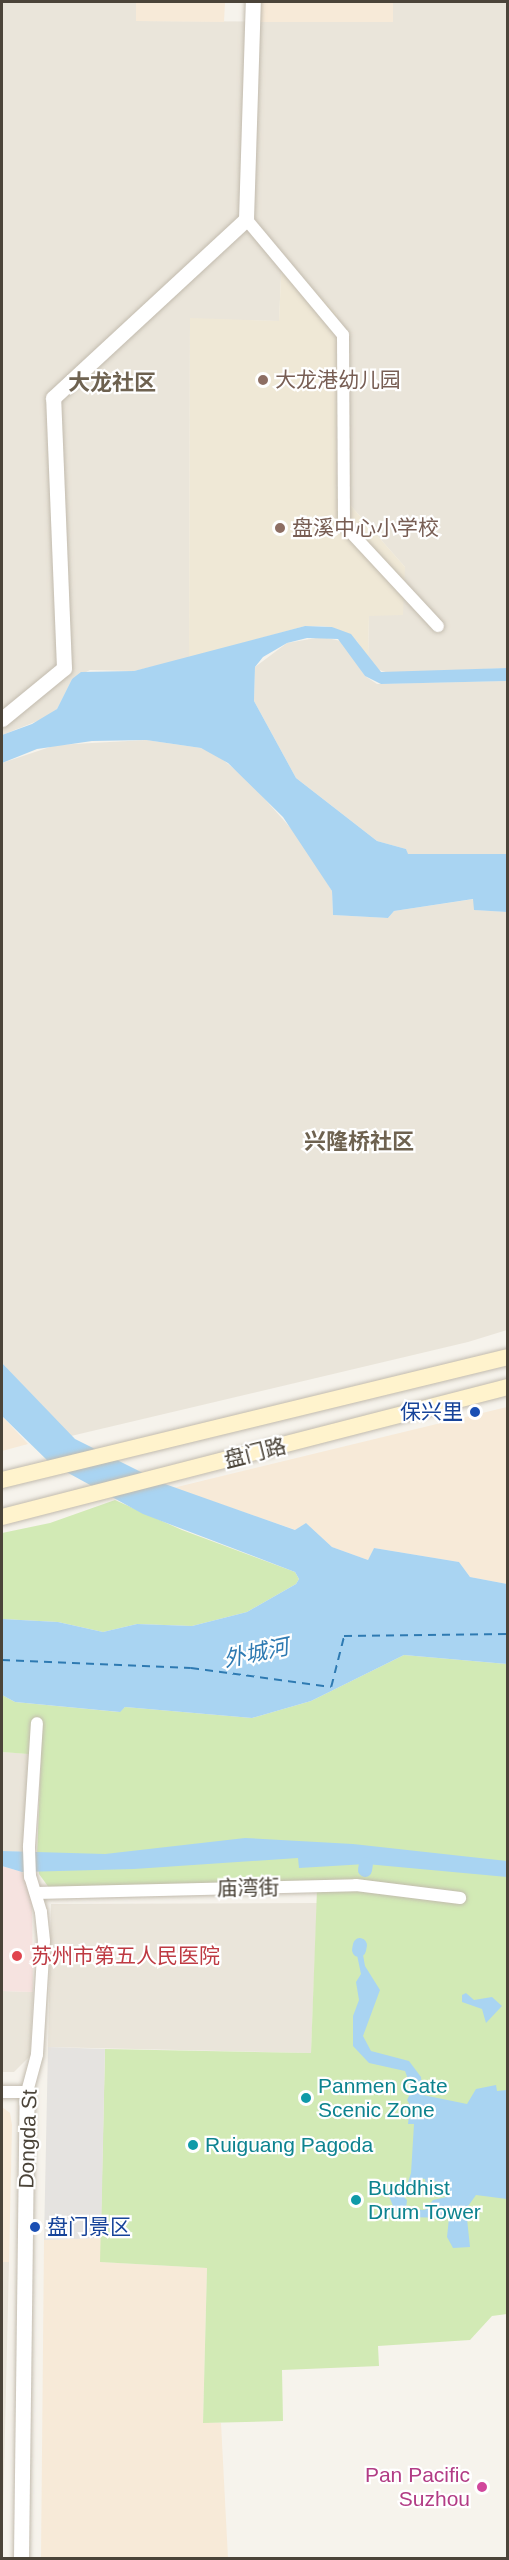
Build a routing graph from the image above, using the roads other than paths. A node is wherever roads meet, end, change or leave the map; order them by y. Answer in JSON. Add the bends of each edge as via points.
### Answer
{"nodes":[{"id":1,"x":253,"y":2,"type":"edge"},
{"id":2,"x":246,"y":219,"type":"junction"},
{"id":3,"x":438,"y":626,"type":"dead end"},
{"id":4,"x":2,"y":719,"type":"edge"},
{"id":5,"x":507,"y":1357,"type":"edge"},
{"id":6,"x":507,"y":1387,"type":"edge"},
{"id":7,"x":2,"y":1480,"type":"edge"},
{"id":8,"x":2,"y":1517,"type":"edge"},
{"id":9,"x":37,"y":1723,"type":"dead end"},
{"id":10,"x":36,"y":1893,"type":"junction"},
{"id":11,"x":460,"y":1898,"type":"dead end"},
{"id":12,"x":2,"y":2092,"type":"edge"},
{"id":13,"x":27,"y":2092,"type":"junction"},
{"id":14,"x":21,"y":2559,"type":"edge"}],
"edges":[{"from":1,"to":2,"type":"street"},
{"from":2,"to":3,"type":"street","via":[[343,335],[344,525]]},
{"from":2,"to":4,"type":"street","via":[[53,398],[64,668]]},
{"from":5,"to":7,"type":"main road","name":"盘门路"},
{"from":6,"to":8,"type":"main road","name":"盘门路"},
{"from":9,"to":10,"type":"street","name":"Dongda St","via":[[29,1846],[30,1877]]},
{"from":10,"to":11,"type":"street","name":"庙湾街","via":[[356,1885]]},
{"from":10,"to":13,"type":"street","name":"Dongda St","via":[[44,1949],[37,2054]]},
{"from":12,"to":13,"type":"street"},
{"from":13,"to":14,"type":"street","name":"Dongda St"}]}
